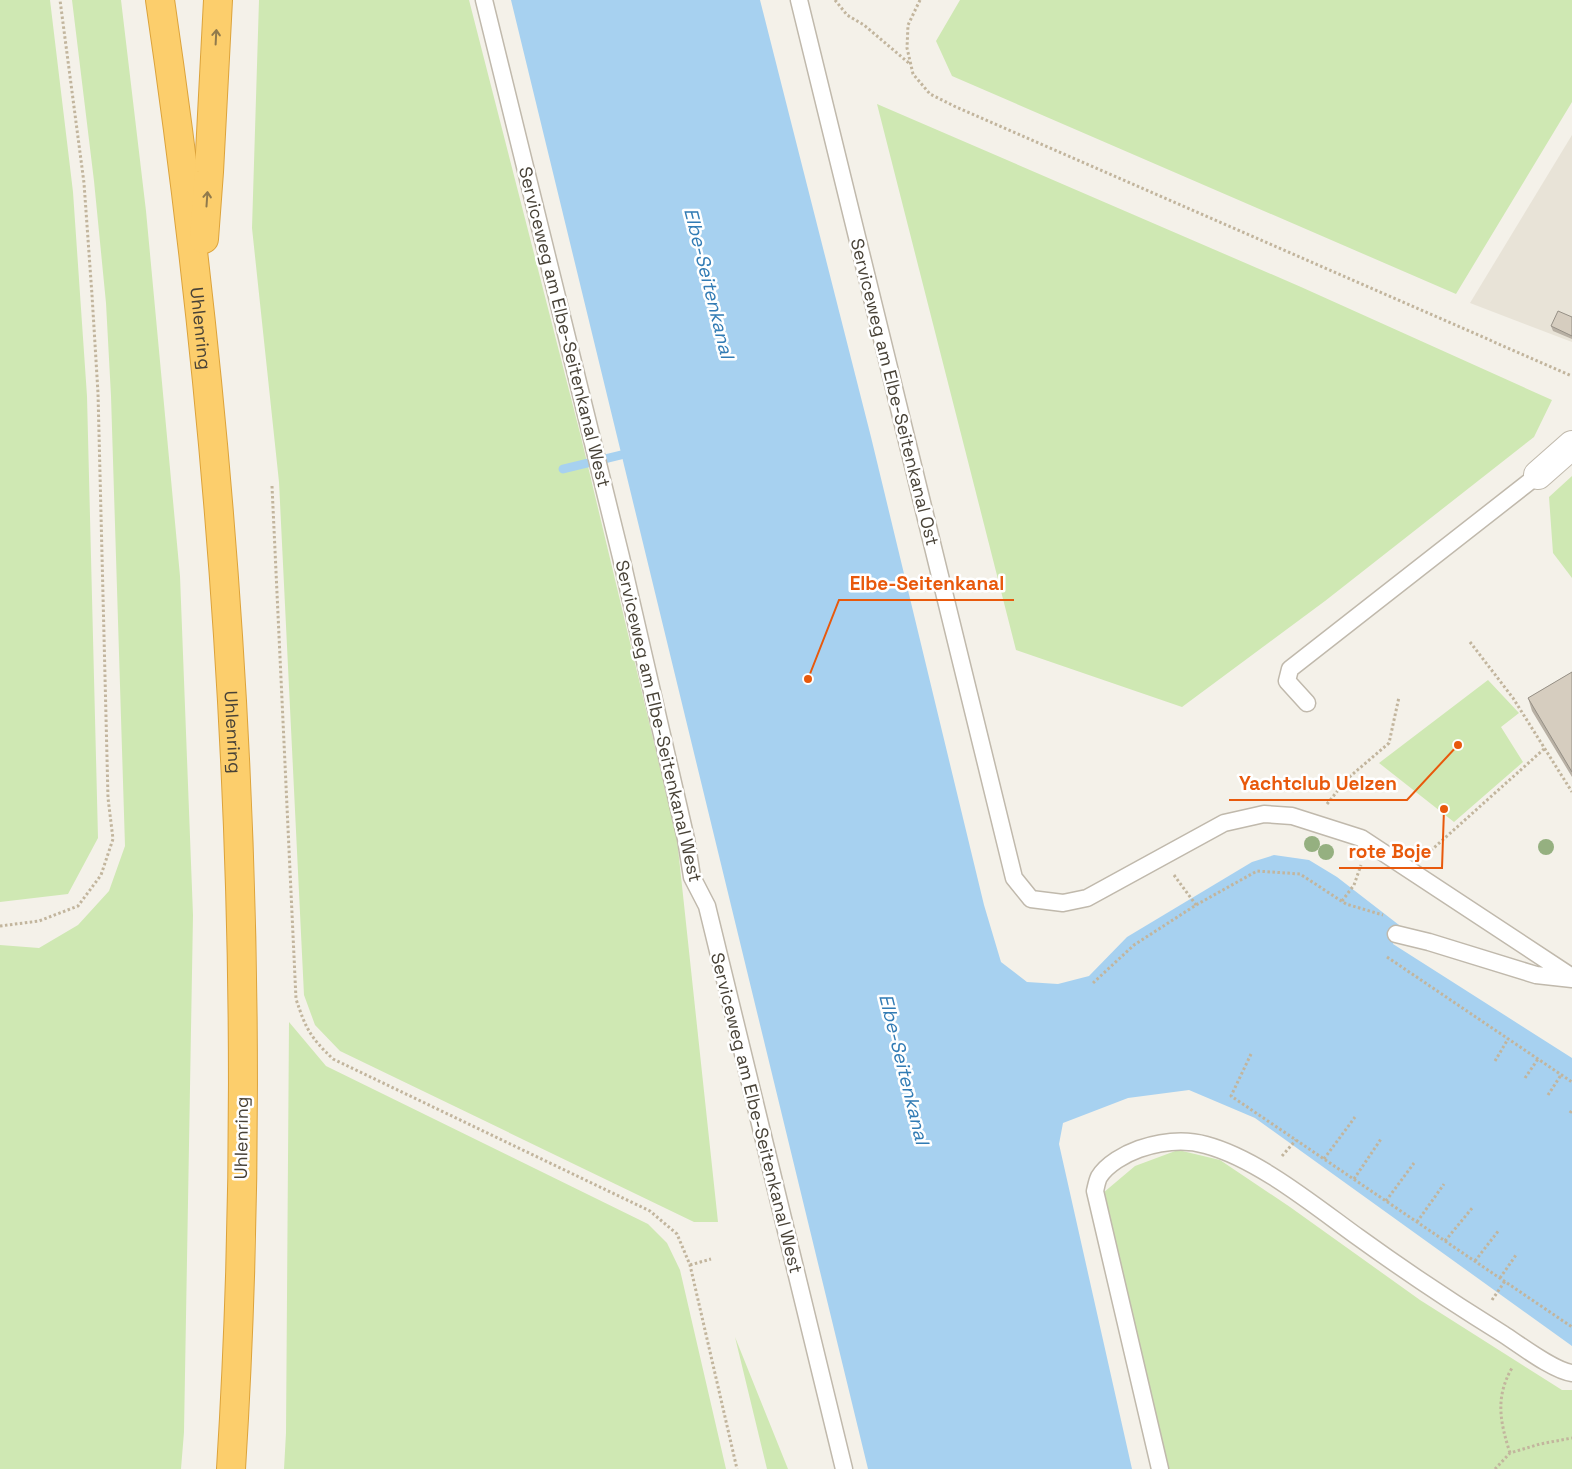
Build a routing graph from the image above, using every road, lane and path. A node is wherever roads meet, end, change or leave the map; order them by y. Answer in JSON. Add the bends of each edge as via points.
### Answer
{"nodes":[{"id":1,"x":60,"y":0,"type":"edge"},
{"id":2,"x":160,"y":0,"type":"edge"},
{"id":3,"x":218,"y":0,"type":"edge"},
{"id":4,"x":484,"y":0,"type":"edge"},
{"id":5,"x":799,"y":0,"type":"edge"},
{"id":6,"x":834,"y":0,"type":"edge"},
{"id":7,"x":920,"y":0,"type":"edge"},
{"id":8,"x":911,"y":64,"type":"junction"},
{"id":9,"x":199,"y":300,"type":"junction"},
{"id":10,"x":1572,"y":376,"type":"edge"},
{"id":11,"x":1572,"y":445,"type":"edge"},
{"id":12,"x":1538,"y":475,"type":"joint"},
{"id":13,"x":272,"y":486,"type":"dead end"},
{"id":14,"x":1470,"y":642,"type":"dead end"},
{"id":15,"x":1399,"y":697,"type":"dead end"},
{"id":16,"x":1307,"y":703,"type":"dead end"},
{"id":17,"x":1544,"y":749,"type":"junction"},
{"id":18,"x":1572,"y":792,"type":"edge"},
{"id":19,"x":1312,"y":822,"type":"junction"},
{"id":20,"x":1363,"y":861,"type":"dead end"},
{"id":21,"x":1410,"y":870,"type":"junction"},
{"id":22,"x":1173,"y":873,"type":"dead end"},
{"id":23,"x":1342,"y":901,"type":"junction"},
{"id":24,"x":1196,"y":905,"type":"junction"},
{"id":25,"x":1390,"y":918,"type":"dead end"},
{"id":26,"x":0,"y":926,"type":"edge"},
{"id":27,"x":1396,"y":934,"type":"dead end"},
{"id":28,"x":1383,"y":954,"type":"dead end"},
{"id":29,"x":1572,"y":978,"type":"edge"},
{"id":30,"x":1092,"y":983,"type":"dead end"},
{"id":31,"x":1508,"y":1039,"type":"junction"},
{"id":32,"x":1251,"y":1054,"type":"dead end"},
{"id":33,"x":1538,"y":1059,"type":"junction"},
{"id":34,"x":1494,"y":1061,"type":"dead end"},
{"id":35,"x":1561,"y":1075,"type":"junction"},
{"id":36,"x":1525,"y":1078,"type":"dead end"},
{"id":37,"x":1572,"y":1082,"type":"edge"},
{"id":38,"x":1548,"y":1096,"type":"dead end"},
{"id":39,"x":1355,"y":1117,"type":"dead end"},
{"id":40,"x":1381,"y":1139,"type":"dead end"},
{"id":41,"x":1296,"y":1140,"type":"junction"},
{"id":42,"x":1324,"y":1159,"type":"junction"},
{"id":43,"x":1277,"y":1162,"type":"dead end"},
{"id":44,"x":1414,"y":1163,"type":"dead end"},
{"id":45,"x":1354,"y":1179,"type":"junction"},
{"id":46,"x":1444,"y":1184,"type":"dead end"},
{"id":47,"x":1386,"y":1201,"type":"junction"},
{"id":48,"x":1473,"y":1207,"type":"dead end"},
{"id":49,"x":1416,"y":1222,"type":"junction"},
{"id":50,"x":1499,"y":1230,"type":"dead end"},
{"id":51,"x":1445,"y":1241,"type":"junction"},
{"id":52,"x":1516,"y":1255,"type":"dead end"},
{"id":53,"x":711,"y":1259,"type":"dead end"},
{"id":54,"x":1475,"y":1261,"type":"junction"},
{"id":55,"x":690,"y":1265,"type":"junction"},
{"id":56,"x":1500,"y":1278,"type":"junction"},
{"id":57,"x":1506,"y":1282,"type":"junction"},
{"id":58,"x":1492,"y":1300,"type":"dead end"},
{"id":59,"x":1572,"y":1327,"type":"edge"},
{"id":60,"x":1572,"y":1373,"type":"edge"},
{"id":61,"x":1504,"y":1381,"type":"dead end"},
{"id":62,"x":1572,"y":1438,"type":"edge"},
{"id":63,"x":1510,"y":1454,"type":"junction"},
{"id":64,"x":230,"y":1469,"type":"edge"},
{"id":65,"x":737,"y":1469,"type":"edge"},
{"id":66,"x":844,"y":1469,"type":"edge"},
{"id":67,"x":1160,"y":1469,"type":"edge"},
{"id":68,"x":1495,"y":1469,"type":"edge"}],
"edges":[{"from":1,"to":26,"type":"path","via":[[84,183],[92,294],[98,392],[108,798],[113,839],[101,875],[78,906],[39,922]]},
{"from":2,"to":9,"type":"highway","name":"Uhlenring"},
{"from":9,"to":3,"type":"highway","one_way":true},
{"from":4,"to":66,"type":"lane","name":"Serviceweg am Elbe-Seitenkanal West","via":[[597,461],[686,839],[692,877],[707,906]]},
{"from":5,"to":19,"type":"lane","name":"Serviceweg am Elbe-Seitenkanal Ost","via":[[1014,878],[1031,899],[1063,903],[1087,898],[1224,824],[1264,814],[1292,816]]},
{"from":6,"to":8,"type":"path","via":[[847,16],[864,25]]},
{"from":7,"to":8,"type":"path","via":[[908,25],[907,48]]},
{"from":8,"to":10,"type":"path","via":[[913,74],[930,94],[954,106]]},
{"from":9,"to":64,"type":"highway","name":"Uhlenring","via":[[219,510],[232,701],[240,901],[240,1251]]},
{"from":11,"to":12,"type":"street"},
{"from":12,"to":16,"type":"lane","via":[[1290,669],[1287,681]]},
{"from":13,"to":55,"type":"path","via":[[296,999],[305,1027],[333,1059],[650,1211],[677,1234]]},
{"from":14,"to":17,"type":"path","via":[[1513,698]]},
{"from":15,"to":19,"type":"path","via":[[1389,743],[1347,779]]},
{"from":17,"to":18,"type":"path"},
{"from":17,"to":21,"type":"path"},
{"from":19,"to":21,"type":"lane","name":"Serviceweg am Elbe-Seitenkanal Ost","via":[[1361,838]]},
{"from":20,"to":23,"type":"path","via":[[1354,885]]},
{"from":21,"to":29,"type":"lane","name":"Serviceweg am Elbe-Seitenkanal Ost"},
{"from":22,"to":24,"type":"path"},
{"from":23,"to":24,"type":"path","via":[[1300,874],[1257,871]]},
{"from":23,"to":25,"type":"path"},
{"from":24,"to":30,"type":"path","via":[[1134,945]]},
{"from":27,"to":29,"type":"lane","via":[[1536,975]]},
{"from":28,"to":31,"type":"path"},
{"from":31,"to":33,"type":"path"},
{"from":31,"to":34,"type":"path"},
{"from":32,"to":41,"type":"path","via":[[1231,1096]]},
{"from":33,"to":35,"type":"path"},
{"from":33,"to":36,"type":"path"},
{"from":35,"to":37,"type":"path"},
{"from":35,"to":38,"type":"path"},
{"from":39,"to":42,"type":"path"},
{"from":40,"to":45,"type":"path"},
{"from":41,"to":42,"type":"path"},
{"from":41,"to":43,"type":"path"},
{"from":42,"to":45,"type":"path"},
{"from":44,"to":47,"type":"path"},
{"from":45,"to":47,"type":"path"},
{"from":46,"to":49,"type":"path"},
{"from":47,"to":49,"type":"path"},
{"from":48,"to":51,"type":"path"},
{"from":49,"to":51,"type":"path"},
{"from":50,"to":54,"type":"path"},
{"from":51,"to":54,"type":"path"},
{"from":52,"to":56,"type":"path"},
{"from":53,"to":55,"type":"path"},
{"from":54,"to":56,"type":"path"},
{"from":55,"to":65,"type":"path"},
{"from":56,"to":57,"type":"path"},
{"from":57,"to":58,"type":"path"},
{"from":57,"to":59,"type":"path"},
{"from":60,"to":67,"type":"lane","via":[[1540,1357],[1424,1284],[1277,1180],[1205,1144],[1155,1144],[1130,1152],[1110,1165],[1099,1177],[1095,1192]]},
{"from":61,"to":63,"type":"path","via":[[1502,1427]]},
{"from":62,"to":63,"type":"path"},
{"from":63,"to":68,"type":"path"}]}
